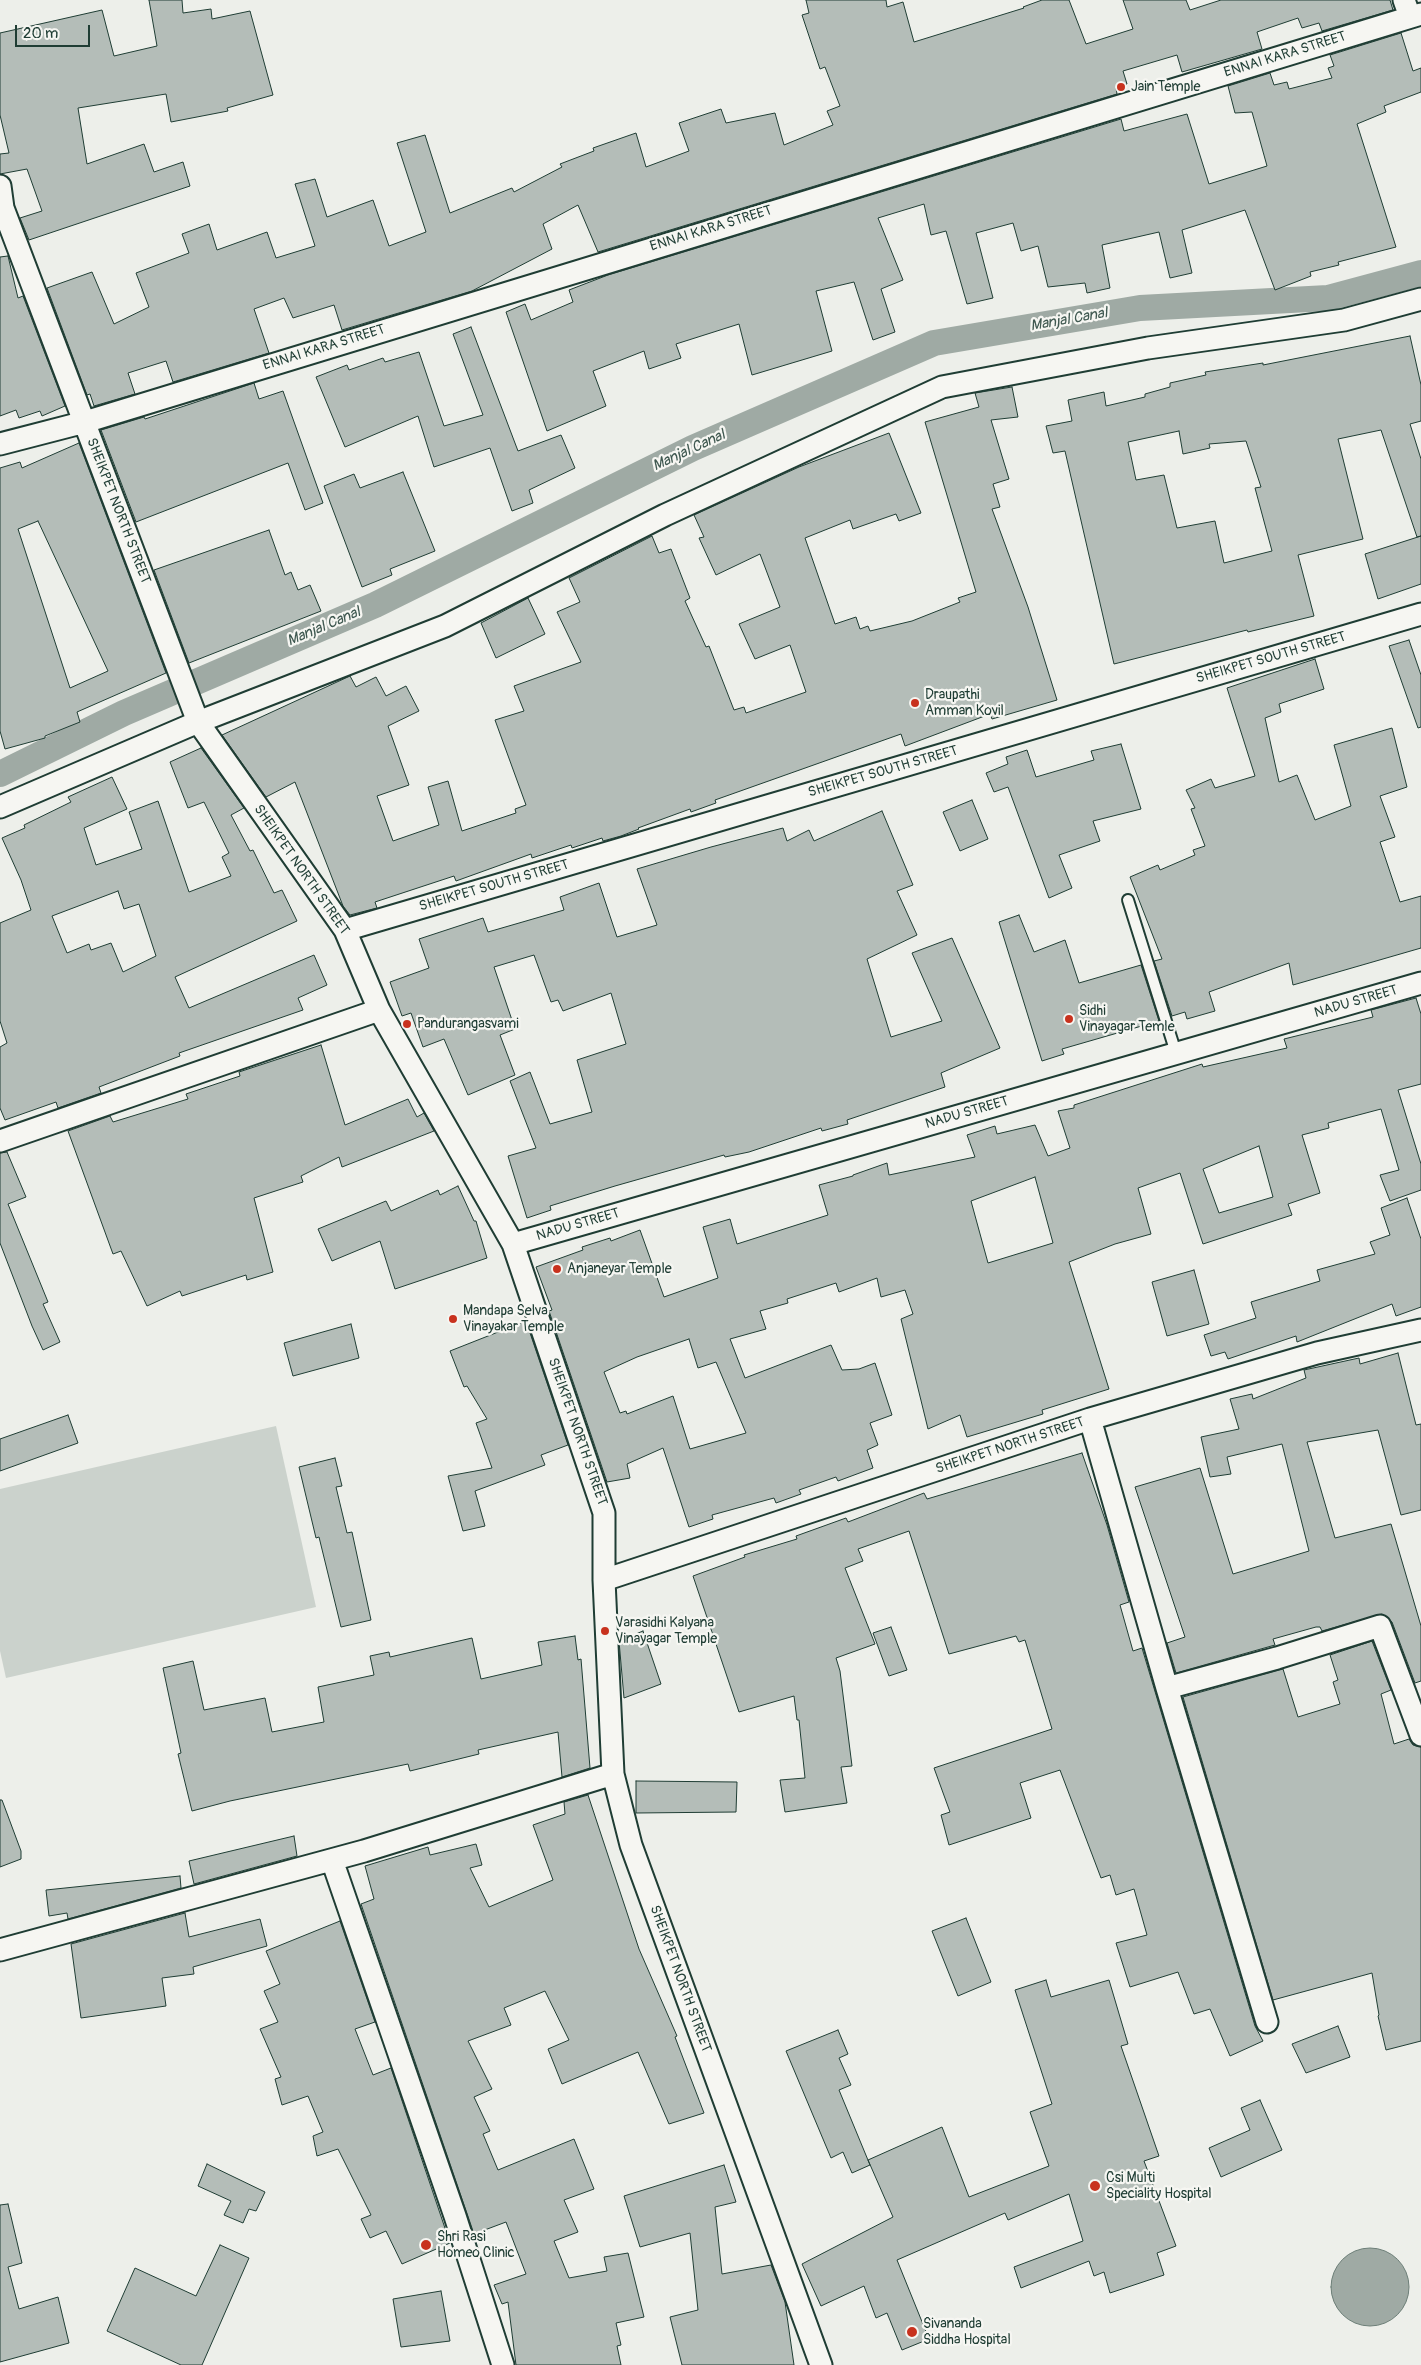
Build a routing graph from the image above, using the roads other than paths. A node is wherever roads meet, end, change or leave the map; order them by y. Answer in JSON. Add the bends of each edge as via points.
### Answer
{"nodes":[{"id":1,"x":1411,"y":10,"type":"edge"},
{"id":2,"x":0,"y":186,"type":"edge"},
{"id":3,"x":1421,"y":299,"type":"edge"},
{"id":4,"x":84,"y":422,"type":"junction"},
{"id":5,"x":0,"y":444,"type":"edge"},
{"id":6,"x":1421,"y":614,"type":"edge"},
{"id":7,"x":198,"y":721,"type":"junction"},
{"id":8,"x":0,"y":807,"type":"edge"},
{"id":9,"x":1128,"y":900,"type":"dead end"},
{"id":10,"x":345,"y":930,"type":"junction"},
{"id":11,"x":1421,"y":983,"type":"edge"},
{"id":12,"x":379,"y":1010,"type":"junction"},
{"id":13,"x":1176,"y":1053,"type":"junction"},
{"id":14,"x":0,"y":1141,"type":"edge"},
{"id":15,"x":513,"y":1244,"type":"junction"},
{"id":16,"x":1421,"y":1330,"type":"edge"},
{"id":17,"x":1090,"y":1419,"type":"junction"},
{"id":18,"x":604,"y":1580,"type":"junction"},
{"id":19,"x":1167,"y":1688,"type":"junction"},
{"id":20,"x":1421,"y":1735,"type":"edge"},
{"id":21,"x":613,"y":1774,"type":"junction"},
{"id":22,"x":332,"y":1860,"type":"junction"},
{"id":23,"x":0,"y":1950,"type":"edge"},
{"id":24,"x":1267,"y":2022,"type":"dead end"},
{"id":25,"x":503,"y":2365,"type":"edge"},
{"id":26,"x":821,"y":2365,"type":"edge"}],
"edges":[{"from":1,"to":4,"type":"street","name":"ENNAI KARA STREET"},
{"from":2,"to":4,"type":"street","name":"SHEIKPET NORTH STREET","via":[[3,208]]},
{"from":3,"to":7,"type":"street","via":[[1344,320],[1148,348],[942,387],[665,515],[445,626]]},
{"from":4,"to":5,"type":"street","name":"ENNAI KARA STREET"},
{"from":4,"to":7,"type":"street","name":"SHEIKPET NORTH STREET"},
{"from":6,"to":10,"type":"street","name":"SHEIKPET SOUTH STREET"},
{"from":7,"to":8,"type":"street"},
{"from":7,"to":10,"type":"street","name":"SHEIKPET NORTH STREET"},
{"from":9,"to":13,"type":"lane"},
{"from":10,"to":12,"type":"street","name":"SHEIKPET NORTH STREET"},
{"from":11,"to":13,"type":"street","name":"NADU STREET"},
{"from":12,"to":14,"type":"street"},
{"from":12,"to":15,"type":"street","name":"SHEIKPET NORTH STREET"},
{"from":13,"to":15,"type":"street","name":"NADU STREET"},
{"from":15,"to":18,"type":"street","name":"SHEIKPET NORTH STREET","via":[[604,1513]]},
{"from":16,"to":17,"type":"street","name":"SHEIKPET NORTH STREET","via":[[1317,1353]]},
{"from":17,"to":18,"type":"street","name":"SHEIKPET NORTH STREET"},
{"from":17,"to":19,"type":"street"},
{"from":18,"to":21,"type":"street","name":"SHEIKPET NORTH STREET"},
{"from":19,"to":20,"type":"street","via":[[1380,1626]]},
{"from":19,"to":24,"type":"street"},
{"from":21,"to":22,"type":"street"},
{"from":21,"to":26,"type":"street","name":"SHEIKPET NORTH STREET","via":[[631,1845]]},
{"from":22,"to":23,"type":"street"},
{"from":22,"to":25,"type":"street","via":[[452,2206]]}]}
